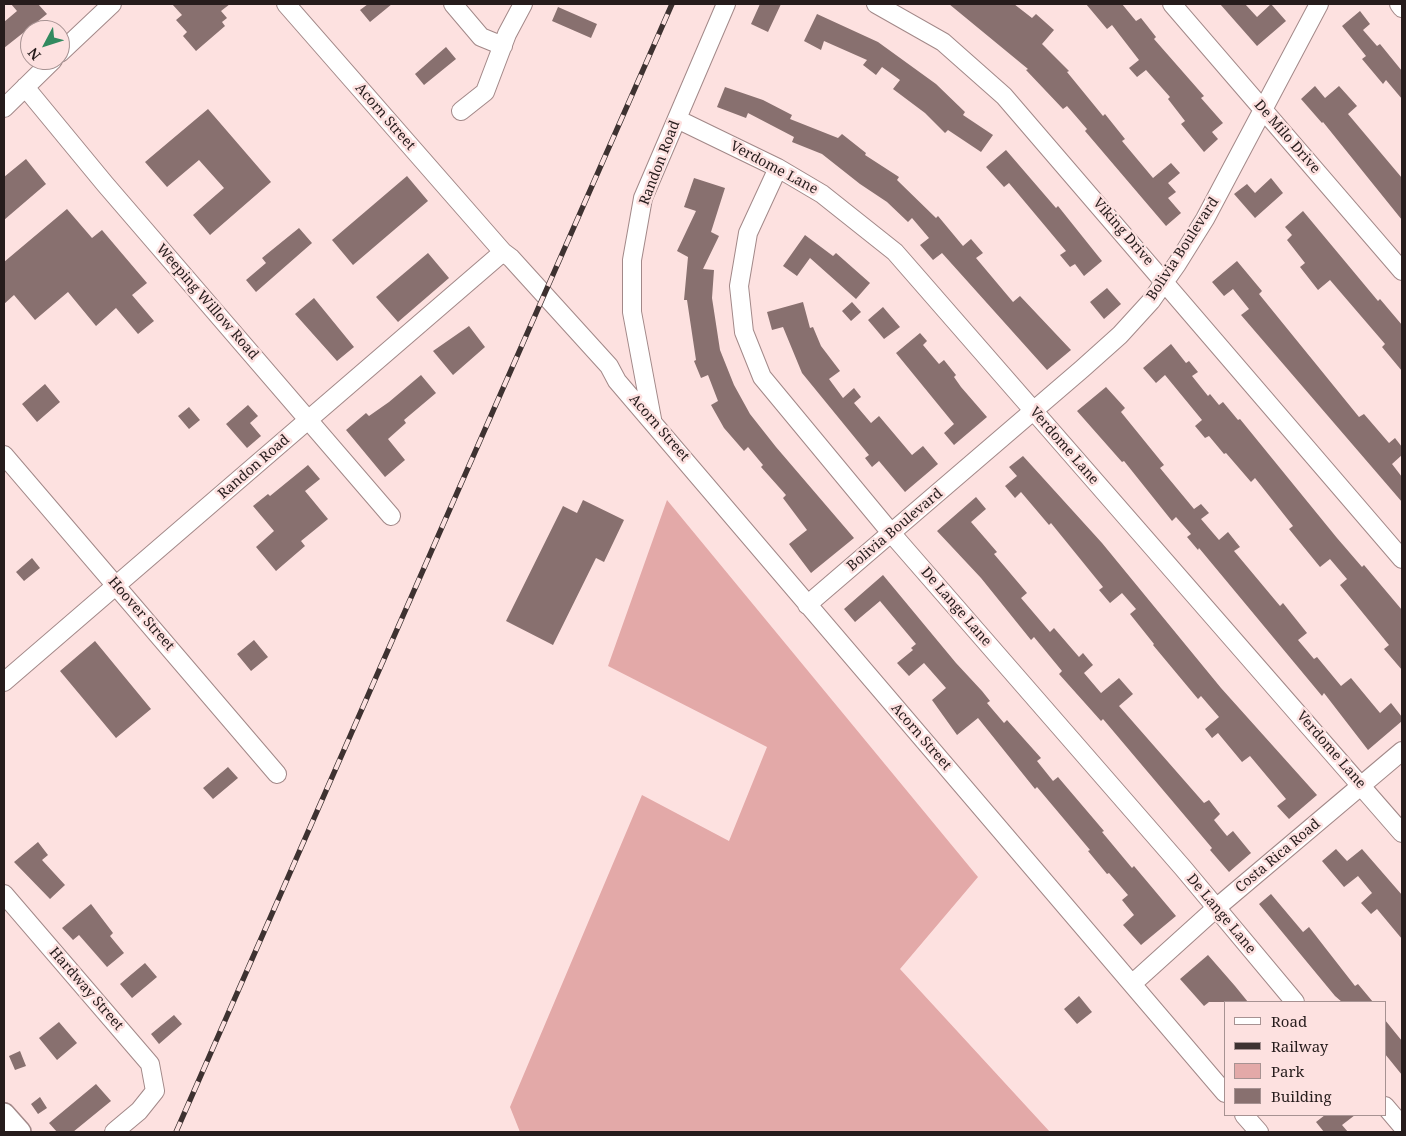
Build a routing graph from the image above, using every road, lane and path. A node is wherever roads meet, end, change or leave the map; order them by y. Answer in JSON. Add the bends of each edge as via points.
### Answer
{"nodes":[{"id":1,"x":112,"y":4,"type":"edge"},
{"id":2,"x":286,"y":4,"type":"edge"},
{"id":3,"x":453,"y":4,"type":"edge"},
{"id":4,"x":523,"y":4,"type":"edge"},
{"id":5,"x":726,"y":4,"type":"edge"},
{"id":6,"x":876,"y":4,"type":"edge"},
{"id":7,"x":1172,"y":4,"type":"edge"},
{"id":8,"x":1320,"y":4,"type":"edge"},
{"id":9,"x":1399,"y":4,"type":"edge"},
{"id":10,"x":1402,"y":8,"type":"edge"},
{"id":11,"x":70,"y":44,"type":"edge"},
{"id":12,"x":503,"y":46,"type":"junction"},
{"id":13,"x":43,"y":70,"type":"edge"},
{"id":14,"x":25,"y":87,"type":"junction"},
{"id":15,"x":4,"y":108,"type":"edge"},
{"id":16,"x":1264,"y":111,"type":"junction"},
{"id":17,"x":461,"y":112,"type":"dead end"},
{"id":18,"x":677,"y":119,"type":"junction"},
{"id":19,"x":778,"y":168,"type":"junction"},
{"id":20,"x":503,"y":252,"type":"junction"},
{"id":21,"x":1402,"y":271,"type":"edge"},
{"id":22,"x":1165,"y":280,"type":"junction"},
{"id":23,"x":1034,"y":411,"type":"junction"},
{"id":24,"x":309,"y":420,"type":"junction"},
{"id":25,"x":652,"y":420,"type":"junction"},
{"id":26,"x":4,"y":455,"type":"edge"},
{"id":27,"x":391,"y":516,"type":"dead end"},
{"id":28,"x":892,"y":534,"type":"junction"},
{"id":29,"x":1402,"y":559,"type":"edge"},
{"id":30,"x":116,"y":586,"type":"junction"},
{"id":31,"x":807,"y":605,"type":"junction"},
{"id":32,"x":4,"y":682,"type":"edge"},
{"id":33,"x":1402,"y":751,"type":"edge"},
{"id":34,"x":277,"y":774,"type":"dead end"},
{"id":35,"x":1362,"y":785,"type":"junction"},
{"id":36,"x":1402,"y":833,"type":"edge"},
{"id":37,"x":4,"y":894,"type":"edge"},
{"id":38,"x":1215,"y":909,"type":"junction"},
{"id":39,"x":1132,"y":984,"type":"junction"},
{"id":40,"x":1295,"y":1001,"type":"edge"},
{"id":41,"x":1224,"y":1091,"type":"edge"},
{"id":42,"x":1386,"y":1107,"type":"edge"},
{"id":43,"x":4,"y":1114,"type":"edge"},
{"id":44,"x":1245,"y":1116,"type":"edge"},
{"id":45,"x":1402,"y":1126,"type":"edge"},
{"id":46,"x":20,"y":1132,"type":"edge"},
{"id":47,"x":114,"y":1132,"type":"edge"},
{"id":48,"x":1258,"y":1132,"type":"edge"}],
"edges":[{"from":1,"to":11,"type":"street"},
{"from":2,"to":20,"type":"street","name":"Acorn Street"},
{"from":3,"to":12,"type":"street","via":[[481,37]]},
{"from":4,"to":12,"type":"street"},
{"from":5,"to":18,"type":"street","name":"Randon Road"},
{"from":6,"to":22,"type":"street","name":"Viking Drive","via":[[943,42],[1004,96]]},
{"from":7,"to":16,"type":"street","name":"De Milo Drive"},
{"from":8,"to":16,"type":"street","name":"Bolivia Boulevard"},
{"from":9,"to":10,"type":"street"},
{"from":12,"to":17,"type":"street","via":[[485,92]]},
{"from":13,"to":14,"type":"street"},
{"from":14,"to":15,"type":"street"},
{"from":14,"to":24,"type":"street","name":"Weeping Willow Road"},
{"from":16,"to":21,"type":"street","name":"De Milo Drive"},
{"from":16,"to":22,"type":"street","name":"Bolivia Boulevard","via":[[1205,219]]},
{"from":18,"to":19,"type":"street","name":"Verdome Lane"},
{"from":18,"to":25,"type":"street","name":"Randon Road","via":[[643,198],[632,260],[632,312]]},
{"from":19,"to":23,"type":"street","name":"Verdome Lane","via":[[822,194],[895,252]]},
{"from":19,"to":28,"type":"street","name":"De Lange Lane","via":[[748,234],[739,286],[744,332],[762,377]]},
{"from":20,"to":24,"type":"street","name":"Randon Road"},
{"from":20,"to":25,"type":"street","name":"Acorn Street","via":[[609,366],[617,381]]},
{"from":22,"to":23,"type":"street","name":"Bolivia Boulevard","via":[[1120,335]]},
{"from":22,"to":29,"type":"street","name":"Viking Drive"},
{"from":23,"to":28,"type":"street","name":"Bolivia Boulevard"},
{"from":23,"to":35,"type":"street","name":"Verdome Lane"},
{"from":24,"to":27,"type":"street","name":"Weeping Willow Road"},
{"from":24,"to":30,"type":"street","name":"Randon Road"},
{"from":25,"to":31,"type":"street","name":"Acorn Street"},
{"from":26,"to":30,"type":"street","name":"Hoover Street"},
{"from":28,"to":31,"type":"street","name":"Bolivia Boulevard"},
{"from":28,"to":38,"type":"street","name":"De Lange Lane","via":[[1183,868]]},
{"from":30,"to":32,"type":"street","name":"Randon Road"},
{"from":30,"to":34,"type":"street","name":"Hoover Street"},
{"from":31,"to":39,"type":"street","name":"Acorn Street"},
{"from":33,"to":35,"type":"street","name":"Costa Rica Road"},
{"from":35,"to":36,"type":"street","name":"Verdome Lane"},
{"from":35,"to":38,"type":"street","name":"Costa Rica Road"},
{"from":37,"to":47,"type":"street","name":"Hardway Street","via":[[150,1064],[155,1091],[139,1111]]},
{"from":38,"to":39,"type":"street","name":"Costa Rica Road"},
{"from":38,"to":40,"type":"street","name":"De Lange Lane"},
{"from":39,"to":41,"type":"street","name":"Acorn Street"},
{"from":42,"to":45,"type":"street"},
{"from":43,"to":46,"type":"main road"},
{"from":44,"to":48,"type":"street"}]}
